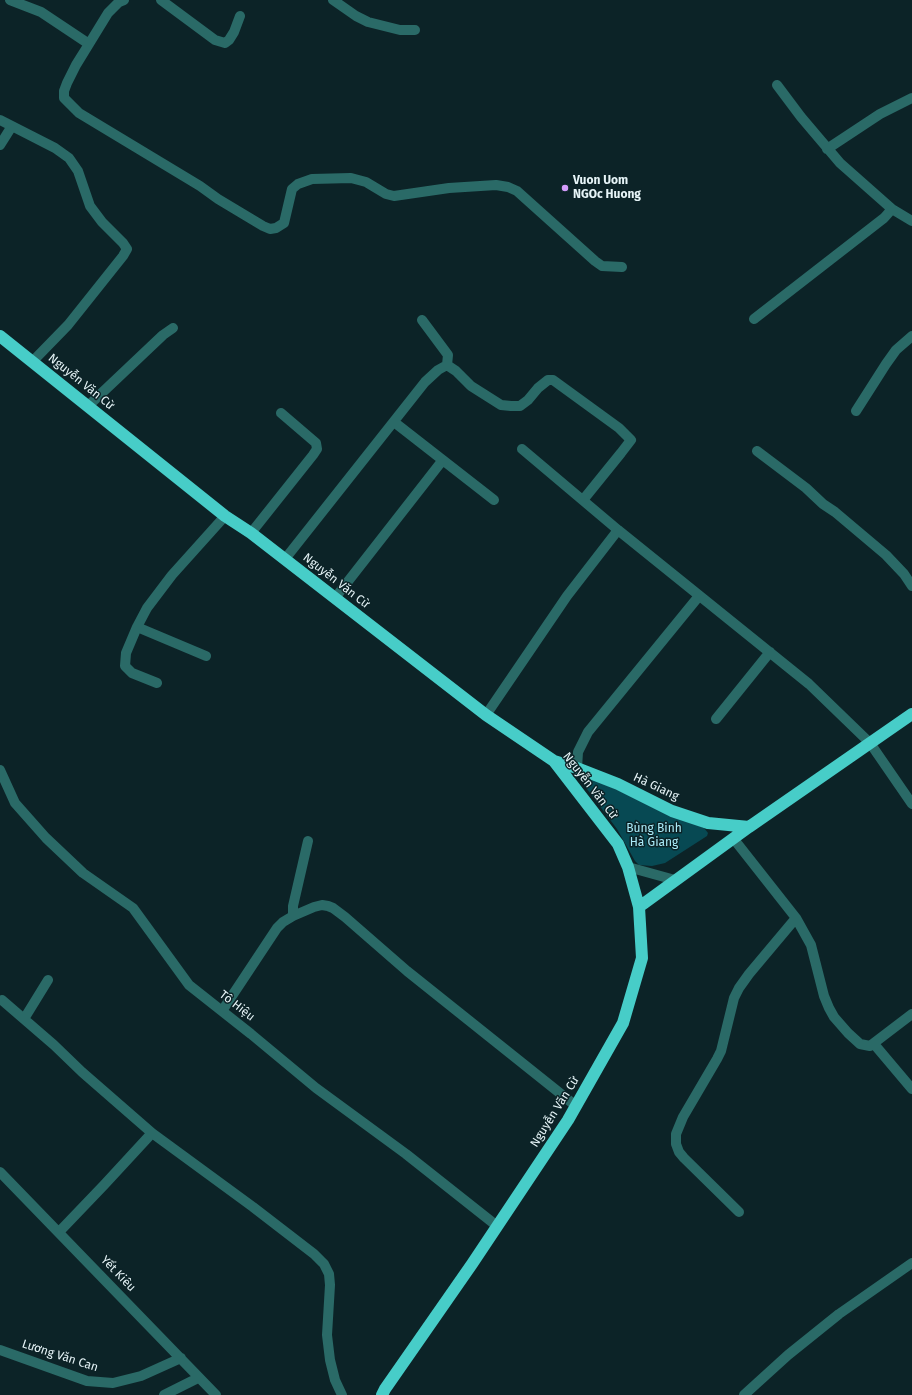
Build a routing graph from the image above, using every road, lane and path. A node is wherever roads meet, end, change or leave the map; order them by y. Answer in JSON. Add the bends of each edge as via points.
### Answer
{"nodes":[{"id":1,"x":10,"y":0,"type":"edge"},
{"id":2,"x":124,"y":0,"type":"edge"},
{"id":3,"x":161,"y":0,"type":"edge"},
{"id":4,"x":333,"y":0,"type":"edge"},
{"id":5,"x":240,"y":16,"type":"dead end"},
{"id":6,"x":415,"y":30,"type":"dead end"},
{"id":7,"x":89,"y":44,"type":"junction"},
{"id":8,"x":777,"y":85,"type":"dead end"},
{"id":9,"x":912,"y":98,"type":"edge"},
{"id":10,"x":0,"y":120,"type":"edge"},
{"id":11,"x":12,"y":126,"type":"junction"},
{"id":12,"x":0,"y":145,"type":"edge"},
{"id":13,"x":827,"y":149,"type":"junction"},
{"id":14,"x":892,"y":209,"type":"junction"},
{"id":15,"x":912,"y":220,"type":"edge"},
{"id":16,"x":622,"y":267,"type":"dead end"},
{"id":17,"x":754,"y":319,"type":"dead end"},
{"id":18,"x":422,"y":320,"type":"dead end"},
{"id":19,"x":173,"y":328,"type":"dead end"},
{"id":20,"x":0,"y":336,"type":"edge"},
{"id":21,"x":912,"y":336,"type":"edge"},
{"id":22,"x":32,"y":362,"type":"junction"},
{"id":23,"x":446,"y":364,"type":"junction"},
{"id":24,"x":88,"y":406,"type":"junction"},
{"id":25,"x":856,"y":412,"type":"dead end"},
{"id":26,"x":281,"y":413,"type":"dead end"},
{"id":27,"x":394,"y":422,"type":"junction"},
{"id":28,"x":522,"y":449,"type":"dead end"},
{"id":29,"x":757,"y":451,"type":"dead end"},
{"id":30,"x":442,"y":461,"type":"junction"},
{"id":31,"x":494,"y":500,"type":"dead end"},
{"id":32,"x":583,"y":500,"type":"junction"},
{"id":33,"x":225,"y":516,"type":"junction"},
{"id":34,"x":618,"y":530,"type":"junction"},
{"id":35,"x":251,"y":532,"type":"junction"},
{"id":36,"x":286,"y":559,"type":"junction"},
{"id":37,"x":912,"y":586,"type":"edge"},
{"id":38,"x":699,"y":596,"type":"junction"},
{"id":39,"x":334,"y":598,"type":"junction"},
{"id":40,"x":137,"y":627,"type":"junction"},
{"id":41,"x":770,"y":652,"type":"junction"},
{"id":42,"x":206,"y":656,"type":"dead end"},
{"id":43,"x":157,"y":683,"type":"dead end"},
{"id":44,"x":486,"y":714,"type":"junction"},
{"id":45,"x":912,"y":714,"type":"edge"},
{"id":46,"x":716,"y":719,"type":"dead end"},
{"id":47,"x":870,"y":743,"type":"junction"},
{"id":48,"x":554,"y":761,"type":"junction"},
{"id":49,"x":577,"y":768,"type":"junction"},
{"id":50,"x":0,"y":770,"type":"edge"},
{"id":51,"x":912,"y":804,"type":"edge"},
{"id":52,"x":749,"y":827,"type":"junction"},
{"id":53,"x":733,"y":838,"type":"junction"},
{"id":54,"x":308,"y":841,"type":"dead end"},
{"id":55,"x":628,"y":867,"type":"junction"},
{"id":56,"x":675,"y":880,"type":"junction"},
{"id":57,"x":639,"y":907,"type":"junction"},
{"id":58,"x":293,"y":916,"type":"junction"},
{"id":59,"x":796,"y":918,"type":"junction"},
{"id":60,"x":48,"y":980,"type":"dead end"},
{"id":61,"x":2,"y":1000,"type":"dead end"},
{"id":62,"x":222,"y":1011,"type":"junction"},
{"id":63,"x":912,"y":1014,"type":"edge"},
{"id":64,"x":24,"y":1019,"type":"junction"},
{"id":65,"x":874,"y":1044,"type":"junction"},
{"id":66,"x":912,"y":1089,"type":"edge"},
{"id":67,"x":576,"y":1106,"type":"junction"},
{"id":68,"x":152,"y":1133,"type":"junction"},
{"id":69,"x":0,"y":1172,"type":"edge"},
{"id":70,"x":739,"y":1212,"type":"dead end"},
{"id":71,"x":497,"y":1226,"type":"junction"},
{"id":72,"x":59,"y":1232,"type":"junction"},
{"id":73,"x":912,"y":1263,"type":"edge"},
{"id":74,"x":0,"y":1350,"type":"edge"},
{"id":75,"x":181,"y":1358,"type":"junction"},
{"id":76,"x":198,"y":1378,"type":"junction"},
{"id":77,"x":164,"y":1395,"type":"edge"},
{"id":78,"x":216,"y":1395,"type":"edge"},
{"id":79,"x":342,"y":1395,"type":"edge"},
{"id":80,"x":382,"y":1395,"type":"edge"},
{"id":81,"x":744,"y":1395,"type":"edge"}],
"edges":[{"from":1,"to":7,"type":"street","via":[[41,12]]},
{"from":2,"to":7,"type":"street","via":[[108,13]]},
{"from":3,"to":5,"type":"street","via":[[215,40],[225,43],[234,32]]},
{"from":4,"to":6,"type":"street","via":[[368,22],[400,30]]},
{"from":7,"to":16,"type":"street","via":[[76,65],[64,91],[64,98],[79,113],[270,229],[284,223],[292,189],[312,179],[351,178],[366,182],[394,196],[449,188],[496,185],[516,191],[594,261],[602,266]]},
{"from":8,"to":13,"type":"street","via":[[800,118]]},
{"from":9,"to":13,"type":"street","via":[[880,114]]},
{"from":10,"to":11,"type":"street"},
{"from":11,"to":12,"type":"street"},
{"from":11,"to":22,"type":"street","via":[[69,158],[78,171],[90,206],[127,249],[68,325]]},
{"from":13,"to":14,"type":"street"},
{"from":14,"to":15,"type":"street"},
{"from":14,"to":17,"type":"street","via":[[884,218]]},
{"from":18,"to":23,"type":"street","via":[[448,355]]},
{"from":19,"to":24,"type":"street"},
{"from":20,"to":22,"type":"highway","name":"Nguyễn Văn Cừ"},
{"from":21,"to":25,"type":"street","via":[[896,350]]},
{"from":22,"to":24,"type":"highway","name":"Nguyễn Văn Cừ"},
{"from":23,"to":27,"type":"street","via":[[425,382]]},
{"from":23,"to":32,"type":"street","via":[[471,386],[501,405],[520,406],[548,380],[553,380],[619,428],[631,440]]},
{"from":24,"to":33,"type":"highway","name":"Nguyễn Văn Cừ"},
{"from":26,"to":35,"type":"street","via":[[316,443],[316,449]]},
{"from":27,"to":30,"type":"street"},
{"from":27,"to":36,"type":"street"},
{"from":28,"to":32,"type":"street"},
{"from":29,"to":37,"type":"street","via":[[886,555]]},
{"from":30,"to":31,"type":"street"},
{"from":30,"to":39,"type":"street"},
{"from":32,"to":34,"type":"street"},
{"from":33,"to":35,"type":"highway","name":"Nguyễn Văn Cừ"},
{"from":33,"to":40,"type":"street","via":[[172,575],[147,608]]},
{"from":34,"to":38,"type":"street"},
{"from":34,"to":44,"type":"street","via":[[567,596]]},
{"from":35,"to":36,"type":"highway","name":"Nguyễn Văn Cừ"},
{"from":36,"to":39,"type":"highway","name":"Nguyễn Văn Cừ"},
{"from":38,"to":41,"type":"street"},
{"from":38,"to":49,"type":"street","via":[[588,732],[578,752]]},
{"from":39,"to":44,"type":"highway","name":"Nguyễn Văn Cừ"},
{"from":40,"to":42,"type":"street"},
{"from":40,"to":43,"type":"street","via":[[126,653],[125,666],[132,673]]},
{"from":41,"to":46,"type":"street"},
{"from":41,"to":47,"type":"street","via":[[809,684]]},
{"from":44,"to":48,"type":"highway","name":"Nguyễn Văn Cừ"},
{"from":45,"to":47,"type":"highway"},
{"from":47,"to":51,"type":"street"},
{"from":47,"to":52,"type":"highway"},
{"from":48,"to":49,"type":"highway","name":"Hà Giang"},
{"from":48,"to":55,"type":"highway","name":"Nguyễn Văn Cừ","via":[[618,844]]},
{"from":49,"to":52,"type":"highway","name":"Hà Giang","via":[[618,784],[672,811],[708,823]]},
{"from":50,"to":62,"type":"street","name":"Tô Hiệu","via":[[15,803],[38,829],[83,873],[133,908],[189,985]]},
{"from":52,"to":53,"type":"highway"},
{"from":53,"to":56,"type":"highway"},
{"from":53,"to":59,"type":"street"},
{"from":54,"to":58,"type":"street"},
{"from":55,"to":56,"type":"street"},
{"from":55,"to":57,"type":"highway","name":"Nguyễn Văn Cừ"},
{"from":56,"to":57,"type":"highway"},
{"from":57,"to":67,"type":"highway","name":"Nguyễn Văn Cừ","via":[[642,958],[623,1023]]},
{"from":58,"to":62,"type":"street","via":[[277,928]]},
{"from":58,"to":67,"type":"street","via":[[322,905],[333,908],[407,971]]},
{"from":59,"to":65,"type":"street","via":[[811,945],[824,996],[834,1017],[860,1044]]},
{"from":59,"to":70,"type":"street","via":[[739,988],[717,1059],[683,1117],[676,1134],[679,1152]]},
{"from":60,"to":64,"type":"street"},
{"from":61,"to":64,"type":"street"},
{"from":62,"to":71,"type":"street","name":"Tô Hiệu","via":[[316,1088],[406,1154]]},
{"from":63,"to":65,"type":"street"},
{"from":64,"to":68,"type":"street"},
{"from":65,"to":66,"type":"street"},
{"from":67,"to":71,"type":"highway","name":"Nguyễn Văn Cừ"},
{"from":68,"to":72,"type":"street"},
{"from":68,"to":79,"type":"street","via":[[324,1264],[329,1274],[330,1285],[326,1336],[335,1380]]},
{"from":69,"to":72,"type":"street","name":"Yết Kiêu"},
{"from":71,"to":80,"type":"highway","name":"Nguyễn Văn Cừ"},
{"from":72,"to":75,"type":"street","name":"Yết Kiêu"},
{"from":73,"to":81,"type":"street","via":[[839,1314]]},
{"from":74,"to":75,"type":"street","name":"Lương Văn Can","via":[[87,1381],[113,1383],[141,1376]]},
{"from":75,"to":76,"type":"street","name":"Yết Kiêu"},
{"from":76,"to":77,"type":"street"},
{"from":76,"to":78,"type":"street","name":"Yết Kiêu"}]}
